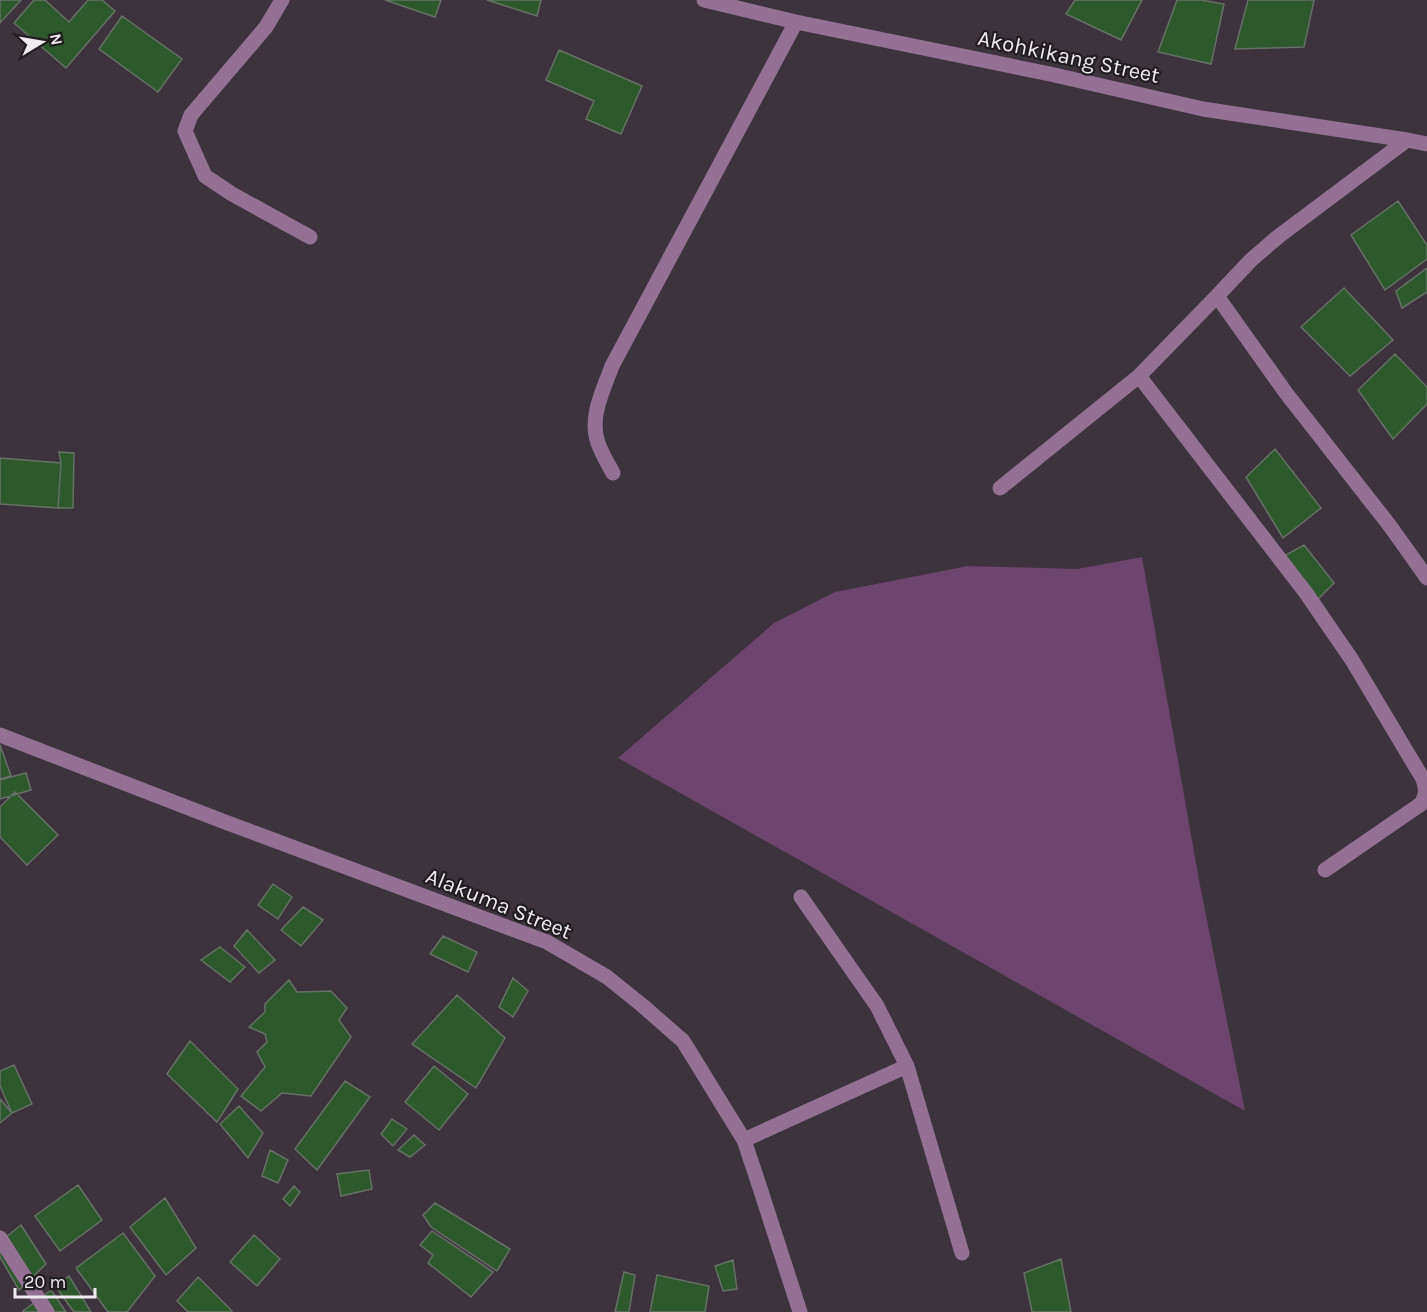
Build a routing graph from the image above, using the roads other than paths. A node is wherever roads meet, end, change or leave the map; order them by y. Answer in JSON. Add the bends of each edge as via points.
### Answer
{"nodes":[{"id":1,"x":282,"y":0,"type":"edge"},
{"id":2,"x":704,"y":0,"type":"edge"},
{"id":3,"x":796,"y":22,"type":"junction"},
{"id":4,"x":1407,"y":140,"type":"junction"},
{"id":5,"x":1427,"y":144,"type":"edge"},
{"id":6,"x":310,"y":237,"type":"dead end"},
{"id":7,"x":1217,"y":297,"type":"junction"},
{"id":8,"x":1138,"y":376,"type":"junction"},
{"id":9,"x":613,"y":473,"type":"dead end"},
{"id":10,"x":1000,"y":488,"type":"dead end"},
{"id":11,"x":1427,"y":579,"type":"edge"},
{"id":12,"x":0,"y":735,"type":"edge"},
{"id":13,"x":1325,"y":870,"type":"dead end"},
{"id":14,"x":801,"y":897,"type":"dead end"},
{"id":15,"x":907,"y":1066,"type":"junction"},
{"id":16,"x":744,"y":1140,"type":"junction"},
{"id":17,"x":0,"y":1238,"type":"edge"},
{"id":18,"x":962,"y":1253,"type":"dead end"},
{"id":19,"x":47,"y":1312,"type":"edge"},
{"id":20,"x":800,"y":1312,"type":"edge"}],
"edges":[{"from":1,"to":6,"type":"street","via":[[266,27],[191,115],[185,131],[205,176]]},
{"from":2,"to":3,"type":"street","name":"Akohkikang Street"},
{"from":3,"to":4,"type":"street","name":"Akohkikang Street","via":[[1203,109]]},
{"from":3,"to":9,"type":"street","via":[[612,366],[595,412],[595,429]]},
{"from":4,"to":5,"type":"street","name":"Akohkikang Street"},
{"from":4,"to":7,"type":"street","via":[[1279,236]]},
{"from":7,"to":8,"type":"street"},
{"from":7,"to":11,"type":"street"},
{"from":8,"to":10,"type":"street"},
{"from":8,"to":13,"type":"street","via":[[1306,593],[1352,660],[1423,779],[1426,796],[1421,804]]},
{"from":12,"to":16,"type":"street","name":"Alakuma Street","via":[[547,942],[607,977],[683,1041]]},
{"from":14,"to":15,"type":"street","via":[[877,1006]]},
{"from":15,"to":16,"type":"street"},
{"from":15,"to":18,"type":"street"},
{"from":16,"to":20,"type":"street","name":"Alakuma Street"},
{"from":17,"to":19,"type":"street"}]}
